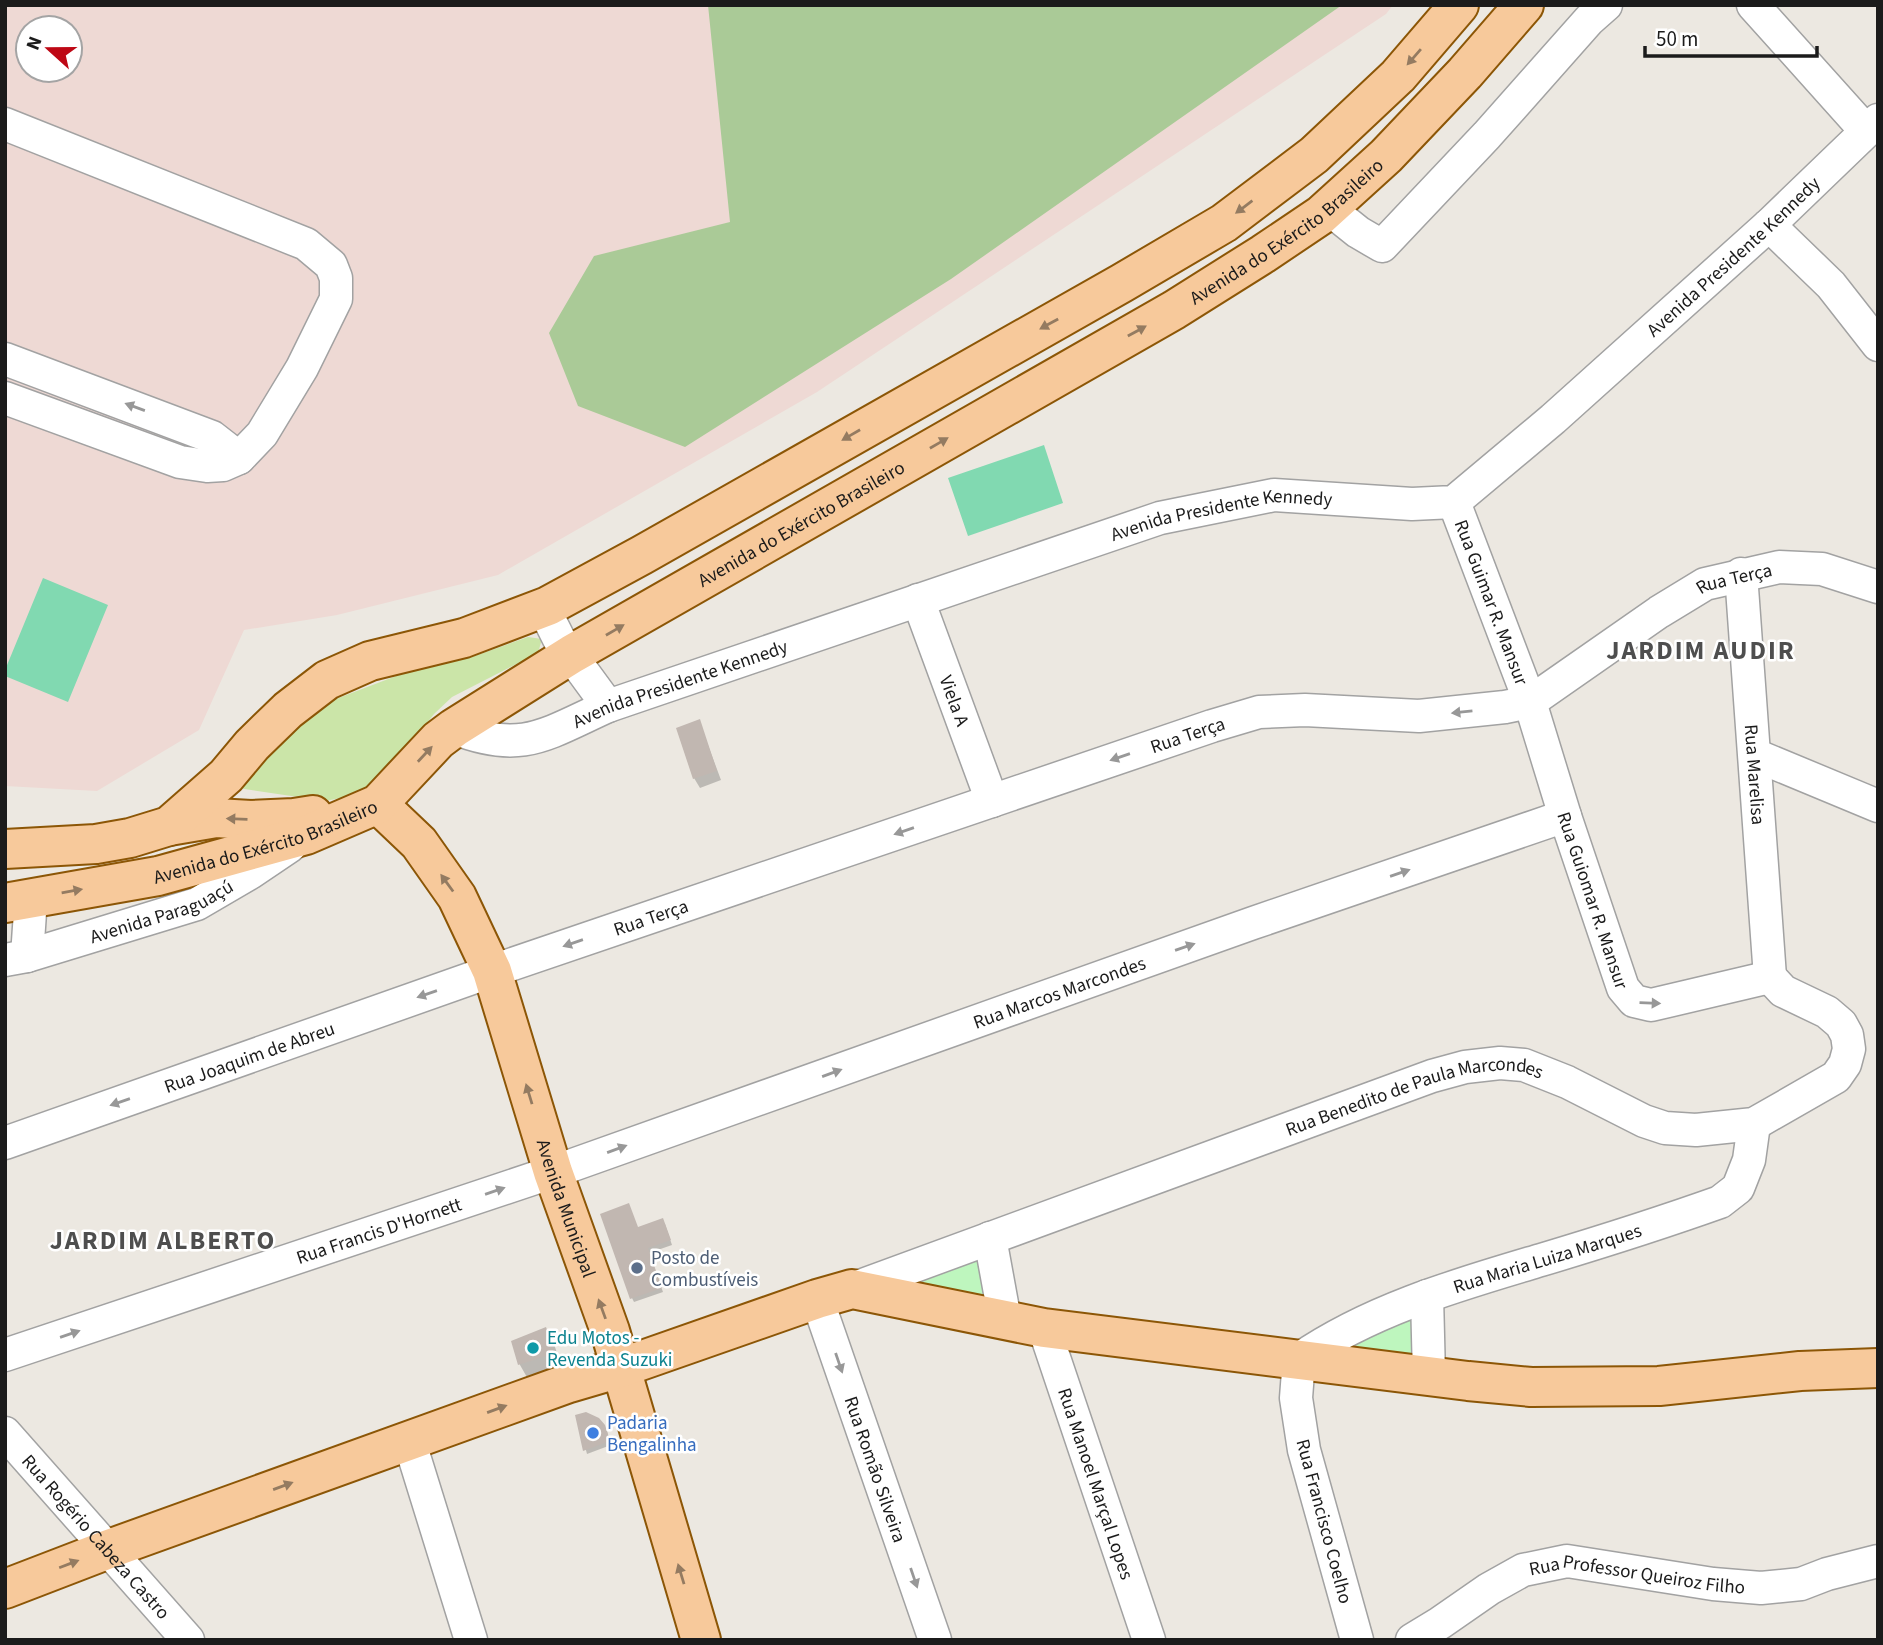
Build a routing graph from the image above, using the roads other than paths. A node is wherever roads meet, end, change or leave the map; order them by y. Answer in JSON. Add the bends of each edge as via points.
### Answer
{"nodes":[{"id":1,"x":1459,"y":5,"type":"edge"},
{"id":2,"x":1524,"y":5,"type":"edge"},
{"id":3,"x":1606,"y":5,"type":"edge"},
{"id":4,"x":1753,"y":5,"type":"edge"},
{"id":5,"x":5,"y":124,"type":"edge"},
{"id":6,"x":1872,"y":126,"type":"edge"},
{"id":7,"x":1328,"y":208,"type":"junction"},
{"id":8,"x":1769,"y":225,"type":"junction"},
{"id":9,"x":1878,"y":345,"type":"edge"},
{"id":10,"x":17,"y":363,"type":"edge"},
{"id":11,"x":9,"y":399,"type":"edge"},
{"id":12,"x":177,"y":422,"type":"junction"},
{"id":13,"x":164,"y":456,"type":"junction"},
{"id":14,"x":239,"y":458,"type":"junction"},
{"id":15,"x":1454,"y":502,"type":"junction"},
{"id":16,"x":1741,"y":574,"type":"junction"},
{"id":17,"x":1878,"y":587,"type":"edge"},
{"id":18,"x":918,"y":600,"type":"junction"},
{"id":19,"x":548,"y":606,"type":"junction"},
{"id":20,"x":572,"y":654,"type":"junction"},
{"id":21,"x":1530,"y":702,"type":"junction"},
{"id":22,"x":608,"y":706,"type":"junction"},
{"id":23,"x":454,"y":728,"type":"junction"},
{"id":24,"x":1755,"y":755,"type":"junction"},
{"id":25,"x":992,"y":801,"type":"junction"},
{"id":26,"x":378,"y":804,"type":"junction"},
{"id":27,"x":1878,"y":806,"type":"edge"},
{"id":28,"x":1565,"y":816,"type":"junction"},
{"id":29,"x":169,"y":826,"type":"junction"},
{"id":30,"x":306,"y":835,"type":"junction"},
{"id":31,"x":5,"y":849,"type":"edge"},
{"id":32,"x":18,"y":901,"type":"edge"},
{"id":33,"x":16,"y":958,"type":"edge"},
{"id":34,"x":492,"y":971,"type":"junction"},
{"id":35,"x":1770,"y":977,"type":"junction"},
{"id":36,"x":1754,"y":1124,"type":"junction"},
{"id":37,"x":5,"y":1143,"type":"edge"},
{"id":38,"x":553,"y":1172,"type":"junction"},
{"id":39,"x":990,"y":1238,"type":"junction"},
{"id":40,"x":835,"y":1294,"type":"junction"},
{"id":41,"x":1427,"y":1296,"type":"junction"},
{"id":42,"x":1005,"y":1320,"type":"junction"},
{"id":43,"x":1044,"y":1328,"type":"junction"},
{"id":44,"x":5,"y":1355,"type":"edge"},
{"id":45,"x":1299,"y":1359,"type":"junction"},
{"id":46,"x":620,"y":1368,"type":"junction"},
{"id":47,"x":1878,"y":1368,"type":"edge"},
{"id":48,"x":1429,"y":1376,"type":"junction"},
{"id":49,"x":5,"y":1433,"type":"edge"},
{"id":50,"x":409,"y":1440,"type":"junction"},
{"id":51,"x":109,"y":1549,"type":"junction"},
{"id":52,"x":1878,"y":1561,"type":"edge"},
{"id":53,"x":5,"y":1589,"type":"edge"},
{"id":54,"x":188,"y":1640,"type":"edge"},
{"id":55,"x":471,"y":1640,"type":"edge"},
{"id":56,"x":701,"y":1640,"type":"edge"},
{"id":57,"x":935,"y":1640,"type":"edge"},
{"id":58,"x":1149,"y":1640,"type":"edge"},
{"id":59,"x":1357,"y":1640,"type":"edge"},
{"id":60,"x":1412,"y":1640,"type":"edge"}],
"edges":[{"from":1,"to":19,"type":"main road","one_way":true,"via":[[1398,76],[1314,155],[1224,223]]},
{"from":2,"to":7,"type":"main road","name":"Avenida do Exército Brasileiro","via":[[1386,156]]},
{"from":3,"to":7,"type":"street","via":[[1381,246]]},
{"from":4,"to":6,"type":"street"},
{"from":5,"to":14,"type":"street","via":[[306,244],[331,265],[336,299],[262,434]]},
{"from":6,"to":8,"type":"street","name":"Avenida Presidente Kennedy"},
{"from":20,"to":7,"type":"main road","name":"Avenida do Exército Brasileiro","one_way":true,"via":[[1174,310]]},
{"from":8,"to":9,"type":"street","via":[[1831,285]]},
{"from":8,"to":15,"type":"street","name":"Avenida Presidente Kennedy"},
{"from":10,"to":11,"type":"street"},
{"from":12,"to":10,"type":"street","one_way":true},
{"from":11,"to":13,"type":"street"},
{"from":12,"to":13,"type":"street","via":[[178,430]]},
{"from":12,"to":14,"type":"street","via":[[212,437]]},
{"from":13,"to":14,"type":"street","via":[[207,466],[223,466]]},
{"from":15,"to":18,"type":"street","name":"Avenida Presidente Kennedy","via":[[1412,504],[1274,495],[1230,503],[1160,519]]},
{"from":15,"to":21,"type":"street","name":"Rua Guimar R. Mansur"},
{"from":16,"to":17,"type":"street","name":"Rua Terça","via":[[1779,567],[1822,569]]},
{"from":16,"to":21,"type":"street","name":"Rua Terça","via":[[1706,584],[1682,598]]},
{"from":16,"to":24,"type":"street","name":"Rua Marelisa"},
{"from":18,"to":22,"type":"street","name":"Avenida Presidente Kennedy"},
{"from":18,"to":25,"type":"street","name":"Viela A"},
{"from":19,"to":20,"type":"street","via":[[551,623]]},
{"from":19,"to":29,"type":"main road","via":[[464,638],[370,661],[327,680],[288,710],[226,776]]},
{"from":20,"to":22,"type":"street"},
{"from":20,"to":23,"type":"main road","name":"Avenida do Exército Brasileiro"},
{"from":21,"to":25,"type":"street","name":"Rua Terça","one_way":true,"via":[[1419,716],[1259,712]]},
{"from":21,"to":28,"type":"street","name":"Rua Guiomar R. Mansur"},
{"from":22,"to":23,"type":"street","name":"Avenida Presidente Kennedy","via":[[534,739],[508,742]]},
{"from":26,"to":23,"type":"main road","name":"Avenida do Exército Brasileiro","one_way":true},
{"from":24,"to":27,"type":"street"},
{"from":24,"to":35,"type":"street","name":"Rua Marelisa"},
{"from":25,"to":34,"type":"street","name":"Rua Terça","one_way":true},
{"from":26,"to":29,"type":"main road","one_way":true,"via":[[294,818],[216,818]]},
{"from":26,"to":30,"type":"main road","name":"Avenida do Exército Brasileiro"},
{"from":34,"to":26,"type":"main road","name":"Avenida Municipal","one_way":true,"via":[[457,897],[419,843]]},
{"from":28,"to":35,"type":"street","name":"Rua Guiomar R. Mansur","one_way":true,"via":[[1622,988],[1634,1001],[1651,1005]]},
{"from":38,"to":28,"type":"street","name":"Rua Marcos Marcondes","one_way":true},
{"from":29,"to":31,"type":"main road","via":[[96,844]]},
{"from":32,"to":30,"type":"main road","name":"Avenida do Exército Brasileiro","one_way":true,"via":[[158,876]]},
{"from":30,"to":33,"type":"street","name":"Avenida Paraguaçú","via":[[197,904]]},
{"from":32,"to":33,"type":"street"},
{"from":34,"to":37,"type":"street","name":"Rua Joaquim de Abreu","one_way":true},
{"from":38,"to":34,"type":"main road","name":"Avenida Municipal","one_way":true},
{"from":35,"to":36,"type":"street","name":"Rua Benedito de Paula Marcondes","via":[[1783,991],[1827,1012],[1841,1024],[1849,1049],[1836,1077]]},
{"from":36,"to":39,"type":"street","name":"Rua Benedito de Paula Marcondes","via":[[1665,1128],[1524,1065],[1465,1068],[1432,1076]]},
{"from":36,"to":41,"type":"street","name":"Rua Maria Luiza Marques","via":[[1749,1160],[1738,1188],[1720,1202]]},
{"from":44,"to":38,"type":"street","name":"Rua Francis D'Hornett","one_way":true},
{"from":46,"to":38,"type":"main road","name":"Avenida Municipal","one_way":true},
{"from":39,"to":40,"type":"street","name":"Rua Benedito de Paula Marcondes"},
{"from":39,"to":42,"type":"street"},
{"from":40,"to":42,"type":"main road"},
{"from":40,"to":46,"type":"main road"},
{"from":40,"to":57,"type":"street","name":"Rua Romão Silveira","one_way":true},
{"from":41,"to":45,"type":"street","name":"Rua Maria Luiza Marques","via":[[1370,1318]]},
{"from":41,"to":48,"type":"street"},
{"from":42,"to":43,"type":"main road"},
{"from":43,"to":45,"type":"main road"},
{"from":43,"to":58,"type":"street","name":"Rua Manoel Marçal Lopes"},
{"from":45,"to":48,"type":"main road"},
{"from":45,"to":59,"type":"street","name":"Rua Francisco Coelho","via":[[1296,1398],[1304,1450]]},
{"from":50,"to":46,"type":"main road","one_way":true},
{"from":56,"to":46,"type":"main road","name":"Avenida Municipal","one_way":true},
{"from":47,"to":48,"type":"main road","via":[[1659,1386],[1531,1387]]},
{"from":49,"to":51,"type":"street","name":"Rua Rogério Cabeza Castro"},
{"from":51,"to":50,"type":"main road","one_way":true},
{"from":50,"to":55,"type":"street"},
{"from":53,"to":51,"type":"main road","one_way":true},
{"from":51,"to":54,"type":"street","name":"Rua Rogério Cabeza Castro"},
{"from":52,"to":60,"type":"street","name":"Rua Professor Queiroz Filho","via":[[1801,1584],[1761,1588],[1567,1561],[1523,1570]]}]}
